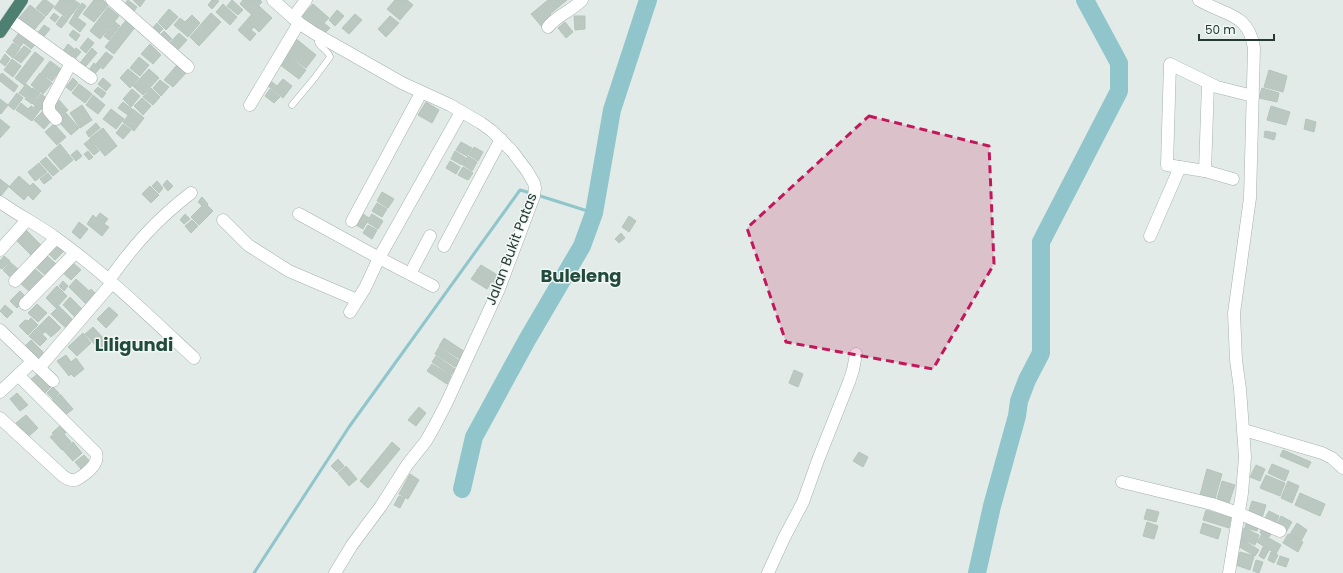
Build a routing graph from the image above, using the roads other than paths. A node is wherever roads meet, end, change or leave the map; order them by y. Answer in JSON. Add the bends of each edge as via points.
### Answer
{"nodes":[{"id":1,"x":22,"y":0,"type":"edge"},
{"id":2,"x":112,"y":0,"type":"edge"},
{"id":3,"x":273,"y":0,"type":"edge"},
{"id":4,"x":306,"y":0,"type":"edge"},
{"id":5,"x":582,"y":0,"type":"edge"},
{"id":6,"x":1199,"y":0,"type":"edge"},
{"id":7,"x":9,"y":19,"type":"junction"},
{"id":8,"x":296,"y":21,"type":"junction"},
{"id":9,"x":548,"y":27,"type":"dead end"},
{"id":10,"x":0,"y":32,"type":"edge"},
{"id":11,"x":322,"y":37,"type":"junction"},
{"id":12,"x":71,"y":63,"type":"junction"},
{"id":13,"x":188,"y":67,"type":"dead end"},
{"id":14,"x":91,"y":78,"type":"dead end"},
{"id":15,"x":1208,"y":83,"type":"junction"},
{"id":16,"x":421,"y":93,"type":"junction"},
{"id":17,"x":1254,"y":96,"type":"junction"},
{"id":18,"x":250,"y":105,"type":"dead end"},
{"id":19,"x":292,"y":105,"type":"dead end"},
{"id":20,"x":461,"y":112,"type":"junction"},
{"id":21,"x":56,"y":119,"type":"dead end"},
{"id":22,"x":501,"y":139,"type":"junction"},
{"id":23,"x":1180,"y":167,"type":"junction"},
{"id":24,"x":1206,"y":171,"type":"junction"},
{"id":25,"x":1233,"y":179,"type":"dead end"},
{"id":26,"x":191,"y":193,"type":"dead end"},
{"id":27,"x":0,"y":202,"type":"edge"},
{"id":28,"x":299,"y":214,"type":"dead end"},
{"id":29,"x":27,"y":220,"type":"junction"},
{"id":30,"x":223,"y":220,"type":"dead end"},
{"id":31,"x":352,"y":221,"type":"dead end"},
{"id":32,"x":430,"y":236,"type":"dead end"},
{"id":33,"x":1150,"y":236,"type":"dead end"},
{"id":34,"x":56,"y":238,"type":"junction"},
{"id":35,"x":444,"y":246,"type":"dead end"},
{"id":36,"x":0,"y":250,"type":"edge"},
{"id":37,"x":75,"y":253,"type":"junction"},
{"id":38,"x":379,"y":258,"type":"junction"},
{"id":39,"x":410,"y":274,"type":"junction"},
{"id":40,"x":15,"y":281,"type":"dead end"},
{"id":41,"x":111,"y":281,"type":"junction"},
{"id":42,"x":433,"y":286,"type":"dead end"},
{"id":43,"x":357,"y":300,"type":"junction"},
{"id":44,"x":25,"y":304,"type":"dead end"},
{"id":45,"x":350,"y":312,"type":"dead end"},
{"id":46,"x":0,"y":330,"type":"edge"},
{"id":47,"x":856,"y":354,"type":"dead end"},
{"id":48,"x":194,"y":358,"type":"dead end"},
{"id":49,"x":36,"y":365,"type":"junction"},
{"id":50,"x":18,"y":375,"type":"junction"},
{"id":51,"x":53,"y":381,"type":"dead end"},
{"id":52,"x":0,"y":392,"type":"edge"},
{"id":53,"x":0,"y":418,"type":"edge"},
{"id":54,"x":1244,"y":430,"type":"junction"},
{"id":55,"x":1343,"y":468,"type":"edge"},
{"id":56,"x":1122,"y":482,"type":"dead end"},
{"id":57,"x":1238,"y":513,"type":"junction"},
{"id":58,"x":1280,"y":531,"type":"dead end"},
{"id":59,"x":335,"y":573,"type":"edge"},
{"id":60,"x":768,"y":573,"type":"edge"},
{"id":61,"x":1229,"y":573,"type":"edge"}],
"edges":[{"from":1,"to":7,"type":"highway"},
{"from":2,"to":13,"type":"street"},
{"from":3,"to":8,"type":"street","name":"Jalan Bukit Patas"},
{"from":4,"to":8,"type":"street"},
{"from":5,"to":9,"type":"street","via":[[556,17]]},
{"from":6,"to":17,"type":"street","via":[[1237,19],[1248,28],[1254,48]]},
{"from":7,"to":10,"type":"highway"},
{"from":7,"to":12,"type":"street"},
{"from":8,"to":11,"type":"street","name":"Jalan Bukit Patas"},
{"from":8,"to":18,"type":"street"},
{"from":11,"to":16,"type":"street","name":"Jalan Bukit Patas"},
{"from":11,"to":19,"type":"lane","via":[[319,45],[330,57]]},
{"from":12,"to":14,"type":"street"},
{"from":12,"to":21,"type":"street","via":[[49,104],[49,111]]},
{"from":15,"to":17,"type":"street"},
{"from":15,"to":23,"type":"street","via":[[1170,64],[1167,165]]},
{"from":15,"to":24,"type":"street"},
{"from":16,"to":20,"type":"street","name":"Jalan Bukit Patas"},
{"from":16,"to":31,"type":"street"},
{"from":17,"to":54,"type":"street","via":[[1250,198],[1234,313],[1236,360]]},
{"from":20,"to":22,"type":"street","name":"Jalan Bukit Patas","via":[[481,123]]},
{"from":20,"to":38,"type":"street"},
{"from":22,"to":35,"type":"street"},
{"from":22,"to":59,"type":"street","name":"Jalan Bukit Patas","via":[[527,171],[534,183],[534,192],[498,289],[446,404],[426,441],[406,465]]},
{"from":23,"to":24,"type":"street"},
{"from":23,"to":33,"type":"street"},
{"from":24,"to":25,"type":"street"},
{"from":26,"to":41,"type":"street","via":[[136,243]]},
{"from":27,"to":29,"type":"street"},
{"from":28,"to":38,"type":"street"},
{"from":29,"to":34,"type":"street"},
{"from":29,"to":36,"type":"street"},
{"from":30,"to":43,"type":"street","via":[[248,245],[289,271]]},
{"from":32,"to":39,"type":"street"},
{"from":34,"to":37,"type":"street"},
{"from":34,"to":40,"type":"street"},
{"from":37,"to":41,"type":"street"},
{"from":37,"to":44,"type":"street"},
{"from":38,"to":39,"type":"street"},
{"from":38,"to":43,"type":"street"},
{"from":39,"to":42,"type":"street"},
{"from":41,"to":48,"type":"street"},
{"from":41,"to":49,"type":"street"},
{"from":43,"to":45,"type":"street"},
{"from":46,"to":49,"type":"street"},
{"from":47,"to":60,"type":"street","via":[[849,382],[806,494]]},
{"from":49,"to":50,"type":"street"},
{"from":49,"to":51,"type":"street"},
{"from":50,"to":52,"type":"street"},
{"from":50,"to":53,"type":"street","via":[[96,453],[95,463],[80,478],[69,480]]},
{"from":54,"to":55,"type":"street","via":[[1322,452]]},
{"from":54,"to":57,"type":"street","via":[[1246,457]]},
{"from":56,"to":57,"type":"street"},
{"from":57,"to":58,"type":"street"},
{"from":57,"to":61,"type":"street"}]}
